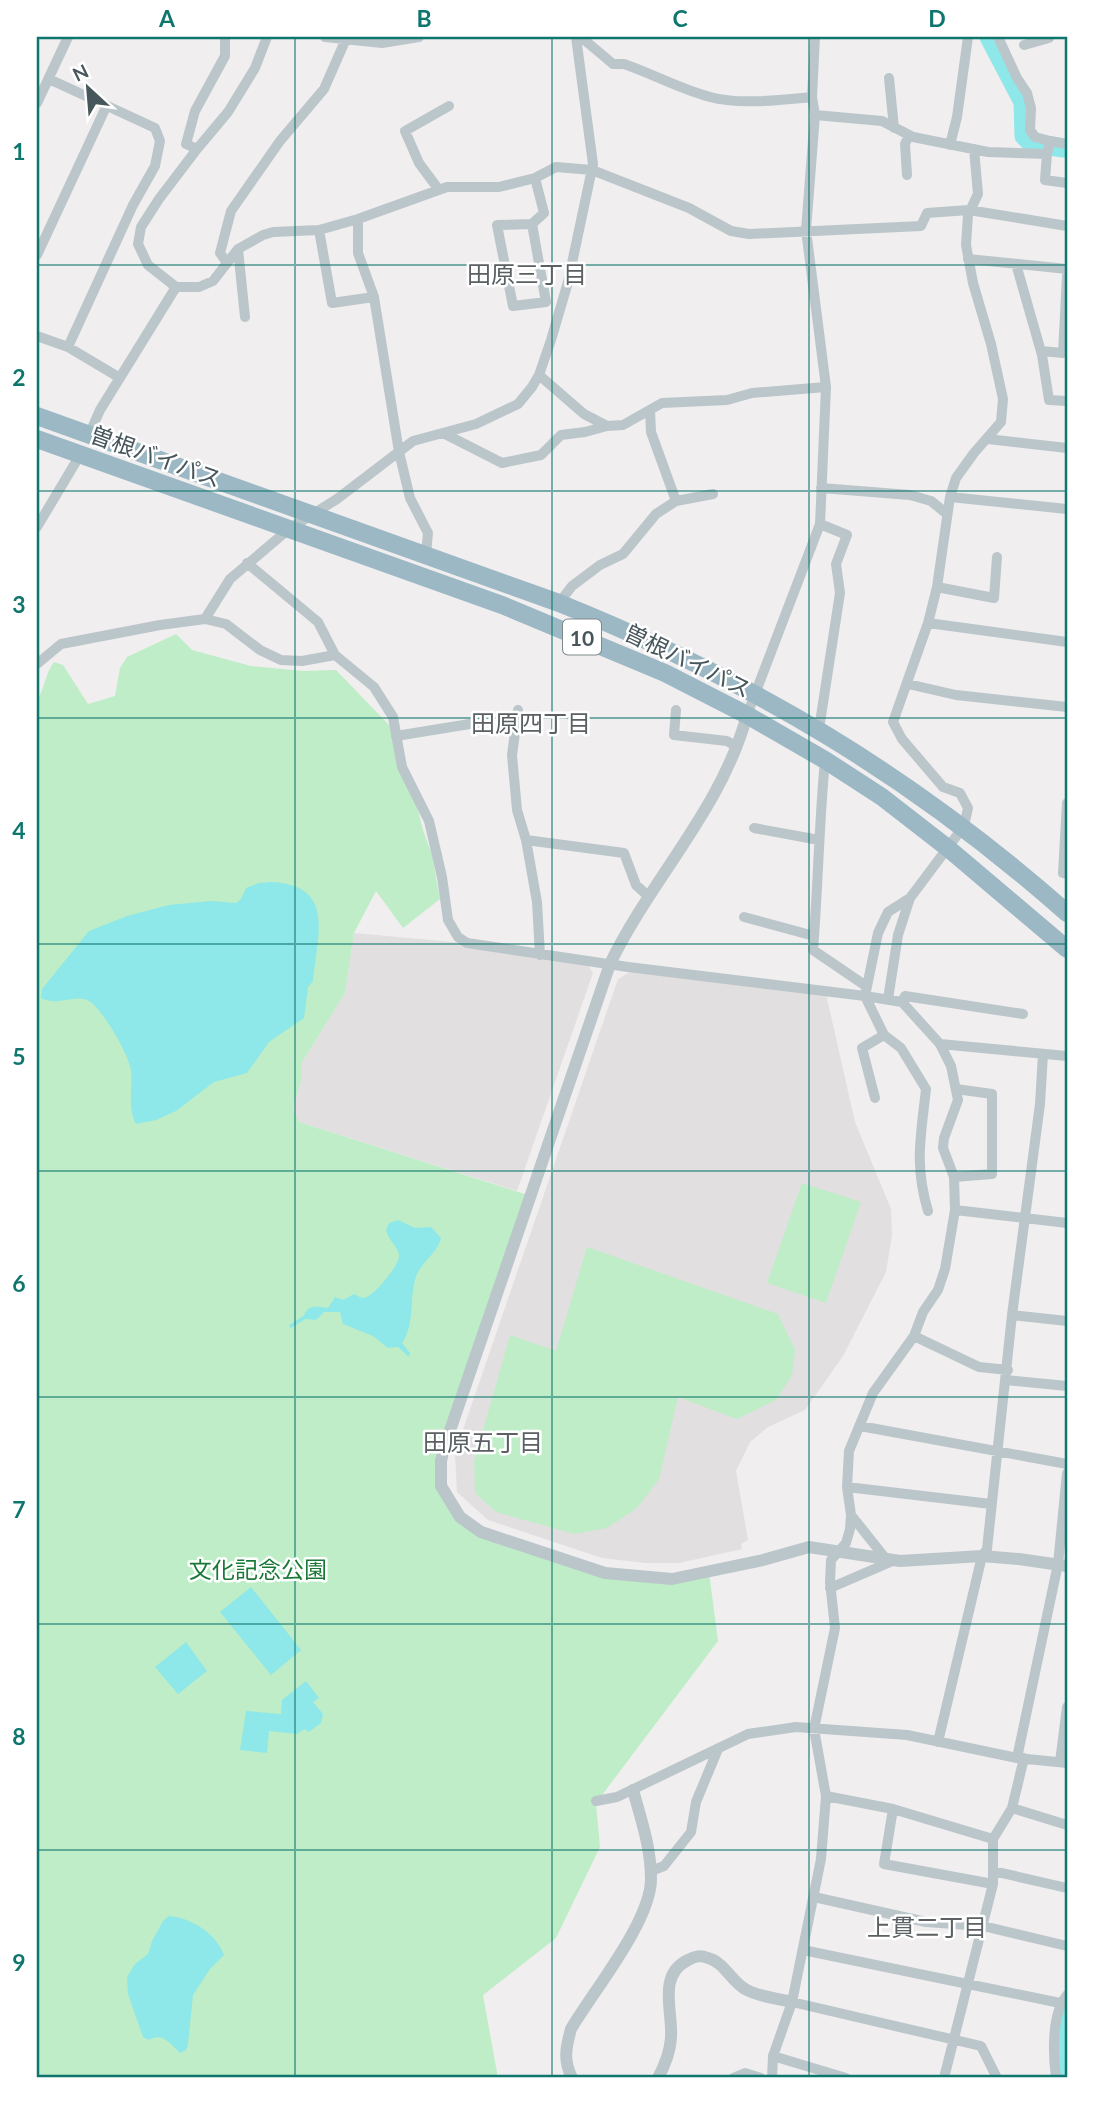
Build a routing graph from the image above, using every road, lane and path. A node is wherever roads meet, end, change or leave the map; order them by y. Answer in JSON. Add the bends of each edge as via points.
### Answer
{"nodes":[{"id":1,"x":68,"y":37,"type":"edge"},
{"id":2,"x":225,"y":37,"type":"edge"},
{"id":3,"x":267,"y":37,"type":"edge"},
{"id":4,"x":325,"y":37,"type":"edge"},
{"id":5,"x":419,"y":37,"type":"edge"},
{"id":6,"x":576,"y":37,"type":"edge"},
{"id":7,"x":581,"y":37,"type":"edge"},
{"id":8,"x":815,"y":37,"type":"edge"},
{"id":9,"x":968,"y":37,"type":"edge"},
{"id":10,"x":998,"y":37,"type":"edge"},
{"id":11,"x":1051,"y":37,"type":"edge"},
{"id":12,"x":346,"y":39,"type":"junction"},
{"id":13,"x":1024,"y":45,"type":"dead end"},
{"id":14,"x":889,"y":78,"type":"dead end"},
{"id":15,"x":49,"y":79,"type":"junction"},
{"id":16,"x":812,"y":97,"type":"junction"},
{"id":17,"x":37,"y":103,"type":"edge"},
{"id":18,"x":449,"y":106,"type":"dead end"},
{"id":19,"x":106,"y":107,"type":"junction"},
{"id":20,"x":815,"y":116,"type":"junction"},
{"id":21,"x":894,"y":128,"type":"junction"},
{"id":22,"x":909,"y":135,"type":"junction"},
{"id":23,"x":1050,"y":141,"type":"junction"},
{"id":24,"x":1067,"y":144,"type":"edge"},
{"id":25,"x":950,"y":145,"type":"junction"},
{"id":26,"x":197,"y":149,"type":"junction"},
{"id":27,"x":974,"y":149,"type":"junction"},
{"id":28,"x":1047,"y":155,"type":"junction"},
{"id":29,"x":592,"y":170,"type":"junction"},
{"id":30,"x":906,"y":176,"type":"dead end"},
{"id":31,"x":535,"y":178,"type":"junction"},
{"id":32,"x":1067,"y":183,"type":"edge"},
{"id":33,"x":439,"y":190,"type":"junction"},
{"id":34,"x":970,"y":210,"type":"junction"},
{"id":35,"x":358,"y":219,"type":"junction"},
{"id":36,"x":532,"y":225,"type":"junction"},
{"id":37,"x":1067,"y":226,"type":"edge"},
{"id":38,"x":319,"y":230,"type":"junction"},
{"id":39,"x":806,"y":230,"type":"junction"},
{"id":40,"x":238,"y":248,"type":"junction"},
{"id":41,"x":37,"y":256,"type":"edge"},
{"id":42,"x":968,"y":259,"type":"junction"},
{"id":43,"x":227,"y":263,"type":"junction"},
{"id":44,"x":1016,"y":264,"type":"junction"},
{"id":45,"x":1067,"y":269,"type":"edge"},
{"id":46,"x":1067,"y":276,"type":"edge"},
{"id":47,"x":176,"y":287,"type":"junction"},
{"id":48,"x":374,"y":297,"type":"junction"},
{"id":49,"x":245,"y":317,"type":"dead end"},
{"id":50,"x":37,"y":336,"type":"edge"},
{"id":51,"x":68,"y":347,"type":"junction"},
{"id":52,"x":1041,"y":351,"type":"junction"},
{"id":53,"x":539,"y":375,"type":"junction"},
{"id":54,"x":120,"y":378,"type":"junction"},
{"id":55,"x":826,"y":387,"type":"junction"},
{"id":56,"x":1067,"y":401,"type":"edge"},
{"id":57,"x":650,"y":410,"type":"junction"},
{"id":58,"x":37,"y":416,"type":"edge"},
{"id":59,"x":607,"y":426,"type":"junction"},
{"id":60,"x":443,"y":433,"type":"junction"},
{"id":61,"x":89,"y":435,"type":"junction"},
{"id":62,"x":37,"y":439,"type":"edge"},
{"id":63,"x":988,"y":439,"type":"junction"},
{"id":64,"x":1067,"y":448,"type":"edge"},
{"id":65,"x":399,"y":452,"type":"junction"},
{"id":66,"x":80,"y":455,"type":"junction"},
{"id":67,"x":821,"y":488,"type":"junction"},
{"id":68,"x":713,"y":494,"type":"dead end"},
{"id":69,"x":950,"y":497,"type":"junction"},
{"id":70,"x":676,"y":501,"type":"junction"},
{"id":71,"x":1067,"y":509,"type":"edge"},
{"id":72,"x":947,"y":514,"type":"junction"},
{"id":73,"x":315,"y":515,"type":"junction"},
{"id":74,"x":820,"y":524,"type":"junction"},
{"id":75,"x":37,"y":527,"type":"edge"},
{"id":76,"x":289,"y":529,"type":"junction"},
{"id":77,"x":426,"y":554,"type":"junction"},
{"id":78,"x":997,"y":557,"type":"dead end"},
{"id":79,"x":247,"y":563,"type":"junction"},
{"id":80,"x":937,"y":587,"type":"junction"},
{"id":81,"x":559,"y":603,"type":"junction"},
{"id":82,"x":205,"y":619,"type":"junction"},
{"id":83,"x":928,"y":623,"type":"junction"},
{"id":84,"x":1067,"y":642,"type":"edge"},
{"id":85,"x":335,"y":655,"type":"junction"},
{"id":86,"x":37,"y":664,"type":"edge"},
{"id":87,"x":908,"y":684,"type":"junction"},
{"id":88,"x":755,"y":693,"type":"junction"},
{"id":89,"x":1067,"y":707,"type":"edge"},
{"id":90,"x":518,"y":710,"type":"dead end"},
{"id":91,"x":676,"y":710,"type":"dead end"},
{"id":92,"x":747,"y":715,"type":"junction"},
{"id":93,"x":482,"y":722,"type":"dead end"},
{"id":94,"x":819,"y":729,"type":"junction"},
{"id":95,"x":396,"y":736,"type":"junction"},
{"id":96,"x":737,"y":747,"type":"junction"},
{"id":97,"x":825,"y":760,"type":"junction"},
{"id":98,"x":1067,"y":803,"type":"edge"},
{"id":99,"x":964,"y":826,"type":"junction"},
{"id":100,"x":754,"y":828,"type":"dead end"},
{"id":101,"x":526,"y":840,"type":"junction"},
{"id":102,"x":819,"y":840,"type":"junction"},
{"id":103,"x":949,"y":849,"type":"junction"},
{"id":104,"x":1067,"y":874,"type":"edge"},
{"id":105,"x":648,"y":896,"type":"junction"},
{"id":106,"x":910,"y":898,"type":"junction"},
{"id":107,"x":1067,"y":913,"type":"edge"},
{"id":108,"x":744,"y":917,"type":"dead end"},
{"id":109,"x":814,"y":936,"type":"junction"},
{"id":110,"x":1067,"y":950,"type":"edge"},
{"id":111,"x":541,"y":955,"type":"junction"},
{"id":112,"x":610,"y":964,"type":"junction"},
{"id":113,"x":865,"y":991,"type":"junction"},
{"id":114,"x":888,"y":999,"type":"junction"},
{"id":115,"x":902,"y":1002,"type":"junction"},
{"id":116,"x":1023,"y":1014,"type":"dead end"},
{"id":117,"x":884,"y":1035,"type":"junction"},
{"id":118,"x":940,"y":1044,"type":"junction"},
{"id":119,"x":1043,"y":1054,"type":"junction"},
{"id":120,"x":1067,"y":1056,"type":"edge"},
{"id":121,"x":956,"y":1089,"type":"junction"},
{"id":122,"x":875,"y":1098,"type":"dead end"},
{"id":123,"x":954,"y":1177,"type":"junction"},
{"id":124,"x":955,"y":1210,"type":"junction"},
{"id":125,"x":928,"y":1211,"type":"dead end"},
{"id":126,"x":1025,"y":1219,"type":"junction"},
{"id":127,"x":1067,"y":1223,"type":"edge"},
{"id":128,"x":1012,"y":1315,"type":"junction"},
{"id":129,"x":1067,"y":1321,"type":"edge"},
{"id":130,"x":914,"y":1336,"type":"junction"},
{"id":131,"x":1007,"y":1375,"type":"junction"},
{"id":132,"x":1067,"y":1386,"type":"edge"},
{"id":133,"x":860,"y":1426,"type":"junction"},
{"id":134,"x":998,"y":1452,"type":"junction"},
{"id":135,"x":1067,"y":1464,"type":"edge"},
{"id":136,"x":1067,"y":1474,"type":"edge"},
{"id":137,"x":847,"y":1487,"type":"junction"},
{"id":138,"x":991,"y":1504,"type":"junction"},
{"id":139,"x":851,"y":1515,"type":"junction"},
{"id":140,"x":840,"y":1552,"type":"junction"},
{"id":141,"x":982,"y":1556,"type":"junction"},
{"id":142,"x":890,"y":1559,"type":"junction"},
{"id":143,"x":1063,"y":1565,"type":"edge"},
{"id":144,"x":830,"y":1588,"type":"junction"},
{"id":145,"x":1067,"y":1707,"type":"edge"},
{"id":146,"x":814,"y":1729,"type":"junction"},
{"id":147,"x":938,"y":1742,"type":"junction"},
{"id":148,"x":718,"y":1749,"type":"junction"},
{"id":149,"x":1020,"y":1758,"type":"junction"},
{"id":150,"x":1063,"y":1762,"type":"edge"},
{"id":151,"x":633,"y":1790,"type":"junction"},
{"id":152,"x":827,"y":1796,"type":"junction"},
{"id":153,"x":596,"y":1801,"type":"dead end"},
{"id":154,"x":1012,"y":1808,"type":"junction"},
{"id":155,"x":893,"y":1809,"type":"junction"},
{"id":156,"x":1067,"y":1825,"type":"edge"},
{"id":157,"x":993,"y":1839,"type":"junction"},
{"id":158,"x":651,"y":1871,"type":"junction"},
{"id":159,"x":993,"y":1871,"type":"junction"},
{"id":160,"x":993,"y":1884,"type":"junction"},
{"id":161,"x":1067,"y":1888,"type":"edge"},
{"id":162,"x":814,"y":1897,"type":"junction"},
{"id":163,"x":984,"y":1926,"type":"junction"},
{"id":164,"x":1067,"y":1946,"type":"edge"},
{"id":165,"x":803,"y":1950,"type":"junction"},
{"id":166,"x":967,"y":1984,"type":"junction"},
{"id":167,"x":1064,"y":1999,"type":"edge"},
{"id":168,"x":792,"y":2001,"type":"junction"},
{"id":169,"x":1063,"y":2020,"type":"edge"},
{"id":170,"x":953,"y":2041,"type":"junction"},
{"id":171,"x":773,"y":2056,"type":"junction"},
{"id":172,"x":572,"y":2078,"type":"edge"},
{"id":173,"x":658,"y":2078,"type":"edge"},
{"id":174,"x":733,"y":2078,"type":"edge"},
{"id":175,"x":761,"y":2078,"type":"edge"},
{"id":176,"x":772,"y":2078,"type":"edge"},
{"id":177,"x":844,"y":2078,"type":"edge"},
{"id":178,"x":944,"y":2078,"type":"edge"},
{"id":179,"x":997,"y":2078,"type":"edge"},
{"id":180,"x":1056,"y":2078,"type":"edge"}],
"edges":[{"from":1,"to":15,"type":"street"},
{"from":2,"to":26,"type":"street","via":[[225,56],[195,111],[186,144]]},
{"from":3,"to":26,"type":"street","via":[[235,101]]},
{"from":4,"to":12,"type":"street"},
{"from":5,"to":12,"type":"street","via":[[382,43]]},
{"from":6,"to":29,"type":"street"},
{"from":7,"to":16,"type":"street","via":[[613,64],[624,64],[713,98],[772,101]]},
{"from":8,"to":16,"type":"street"},
{"from":9,"to":25,"type":"street"},
{"from":10,"to":23,"type":"street","via":[[1027,93],[1030,130],[1035,137]]},
{"from":11,"to":13,"type":"street"},
{"from":12,"to":43,"type":"street","via":[[324,89],[231,211],[220,253]]},
{"from":14,"to":21,"type":"street"},
{"from":15,"to":17,"type":"street"},
{"from":15,"to":19,"type":"street"},
{"from":16,"to":20,"type":"street"},
{"from":18,"to":33,"type":"street","via":[[405,131],[419,163]]},
{"from":19,"to":41,"type":"street"},
{"from":19,"to":51,"type":"street","via":[[155,128],[160,141],[155,166]]},
{"from":20,"to":21,"type":"street","via":[[881,121]]},
{"from":20,"to":39,"type":"street"},
{"from":21,"to":22,"type":"street"},
{"from":22,"to":25,"type":"street"},
{"from":22,"to":30,"type":"street"},
{"from":23,"to":24,"type":"street"},
{"from":23,"to":28,"type":"street"},
{"from":25,"to":27,"type":"street"},
{"from":26,"to":47,"type":"street","via":[[159,199],[142,227],[138,244],[148,265]]},
{"from":27,"to":28,"type":"street"},
{"from":27,"to":34,"type":"street","via":[[978,194]]},
{"from":28,"to":32,"type":"street","via":[[1045,180]]},
{"from":29,"to":31,"type":"street","via":[[556,167]]},
{"from":29,"to":39,"type":"street","via":[[689,208],[731,231]]},
{"from":29,"to":53,"type":"street","via":[[568,282]]},
{"from":31,"to":33,"type":"street","via":[[499,187]]},
{"from":31,"to":36,"type":"street","via":[[544,212]]},
{"from":33,"to":35,"type":"street"},
{"from":34,"to":37,"type":"street"},
{"from":34,"to":39,"type":"street","via":[[927,213],[921,226]]},
{"from":34,"to":42,"type":"street"},
{"from":35,"to":38,"type":"street"},
{"from":35,"to":48,"type":"street","via":[[358,253]]},
{"from":36,"to":36,"type":"street","via":[[546,302],[513,306],[497,225]]},
{"from":38,"to":40,"type":"street","via":[[274,232]]},
{"from":38,"to":48,"type":"street","via":[[332,303]]},
{"from":39,"to":55,"type":"street"},
{"from":40,"to":43,"type":"street"},
{"from":40,"to":49,"type":"street"},
{"from":42,"to":44,"type":"street"},
{"from":42,"to":63,"type":"street","via":[[1003,400],[1002,422]]},
{"from":43,"to":47,"type":"street","via":[[213,281],[198,287]]},
{"from":44,"to":45,"type":"street"},
{"from":44,"to":52,"type":"street"},
{"from":46,"to":52,"type":"street","via":[[1063,353]]},
{"from":47,"to":54,"type":"street"},
{"from":48,"to":65,"type":"street"},
{"from":50,"to":51,"type":"street"},
{"from":51,"to":54,"type":"street"},
{"from":52,"to":56,"type":"street","via":[[1049,400]]},
{"from":53,"to":59,"type":"street","via":[[584,414]]},
{"from":53,"to":60,"type":"street","via":[[518,404],[476,424]]},
{"from":54,"to":61,"type":"street"},
{"from":55,"to":57,"type":"street","via":[[662,403]]},
{"from":55,"to":67,"type":"street"},
{"from":57,"to":59,"type":"street","via":[[623,425]]},
{"from":57,"to":70,"type":"street","via":[[651,432]]},
{"from":58,"to":61,"type":"highway","name":"曽根バイパス","number":"10"},
{"from":59,"to":60,"type":"street","via":[[561,435],[541,455],[502,463]]},
{"from":60,"to":65,"type":"street","via":[[413,441]]},
{"from":61,"to":73,"type":"highway","name":"曽根バイパス","number":"10"},
{"from":62,"to":66,"type":"highway","name":"曽根バイパス","number":"10"},
{"from":63,"to":64,"type":"street"},
{"from":63,"to":69,"type":"street","via":[[957,478]]},
{"from":65,"to":73,"type":"street"},
{"from":65,"to":77,"type":"street","via":[[410,498],[428,533]]},
{"from":66,"to":75,"type":"street"},
{"from":66,"to":76,"type":"highway","name":"曽根バイパス","number":"10"},
{"from":67,"to":72,"type":"street","via":[[910,495],[931,501]]},
{"from":67,"to":74,"type":"street"},
{"from":68,"to":70,"type":"street"},
{"from":69,"to":71,"type":"street"},
{"from":69,"to":72,"type":"street"},
{"from":70,"to":81,"type":"street","via":[[656,513],[623,554],[572,586]]},
{"from":72,"to":80,"type":"street"},
{"from":73,"to":76,"type":"street"},
{"from":73,"to":77,"type":"highway","name":"曽根バイパス","number":"10"},
{"from":74,"to":88,"type":"street"},
{"from":74,"to":94,"type":"street","via":[[847,535],[835,564],[840,593]]},
{"from":76,"to":79,"type":"street"},
{"from":76,"to":92,"type":"highway","name":"曽根バイパス","number":"10","via":[[549,623],[665,673]]},
{"from":77,"to":81,"type":"highway","name":"曽根バイパス","number":"10"},
{"from":78,"to":80,"type":"street","via":[[993,598]]},
{"from":79,"to":82,"type":"street","via":[[230,579]]},
{"from":79,"to":85,"type":"street","via":[[318,622]]},
{"from":80,"to":83,"type":"street"},
{"from":81,"to":88,"type":"highway","name":"曽根バイパス","number":"10"},
{"from":82,"to":85,"type":"street","via":[[226,624],[281,660],[302,662]]},
{"from":82,"to":86,"type":"street","via":[[61,644]]},
{"from":83,"to":84,"type":"street"},
{"from":83,"to":87,"type":"street"},
{"from":85,"to":95,"type":"street","via":[[374,687],[393,718]]},
{"from":87,"to":89,"type":"street","via":[[956,695]]},
{"from":87,"to":99,"type":"street","via":[[893,722],[943,787],[960,793],[968,808]]},
{"from":88,"to":92,"type":"street"},
{"from":88,"to":94,"type":"highway","name":"曽根バイパス","number":"10"},
{"from":90,"to":101,"type":"street","via":[[512,755],[517,810]]},
{"from":91,"to":96,"type":"street","via":[[674,735],[727,741]]},
{"from":92,"to":96,"type":"street"},
{"from":92,"to":97,"type":"highway","name":"曽根バイパス","number":"10"},
{"from":93,"to":95,"type":"street"},
{"from":94,"to":99,"type":"highway","name":"曽根バイパス","number":"10"},
{"from":95,"to":111,"type":"street","via":[[402,767],[429,821],[448,920],[458,937],[467,943]]},
{"from":96,"to":105,"type":"street","via":[[714,796]]},
{"from":97,"to":102,"type":"street"},
{"from":97,"to":103,"type":"highway","name":"曽根バイパス","number":"10"},
{"from":98,"to":104,"type":"street","via":[[1063,873]]},
{"from":99,"to":103,"type":"street"},
{"from":99,"to":107,"type":"highway","name":"曽根バイパス","number":"10"},
{"from":100,"to":102,"type":"street"},
{"from":101,"to":105,"type":"street","via":[[624,853],[636,885]]},
{"from":101,"to":111,"type":"street"},
{"from":102,"to":109,"type":"street"},
{"from":103,"to":106,"type":"street"},
{"from":103,"to":110,"type":"highway","name":"曽根バイパス","number":"10"},
{"from":105,"to":112,"type":"street"},
{"from":106,"to":113,"type":"street","via":[[888,912],[878,933]]},
{"from":106,"to":114,"type":"street","via":[[898,935]]},
{"from":108,"to":109,"type":"street"},
{"from":109,"to":113,"type":"street","via":[[813,950]]},
{"from":111,"to":112,"type":"street"},
{"from":112,"to":113,"type":"street"},
{"from":112,"to":140,"type":"street","via":[[444,1448],[441,1486],[460,1517],[481,1532],[605,1573],[672,1579],[809,1547]]},
{"from":113,"to":114,"type":"street"},
{"from":113,"to":117,"type":"street"},
{"from":114,"to":115,"type":"street"},
{"from":115,"to":116,"type":"street","via":[[905,996]]},
{"from":115,"to":118,"type":"street"},
{"from":117,"to":122,"type":"street","via":[[862,1048]]},
{"from":117,"to":125,"type":"street","via":[[901,1048],[926,1089],[919,1158],[920,1185]]},
{"from":118,"to":119,"type":"street"},
{"from":118,"to":121,"type":"street"},
{"from":119,"to":120,"type":"street"},
{"from":119,"to":126,"type":"street"},
{"from":121,"to":123,"type":"street","via":[[958,1100],[943,1149]]},
{"from":121,"to":123,"type":"street","via":[[992,1094],[992,1174]]},
{"from":123,"to":124,"type":"street"},
{"from":124,"to":126,"type":"street"},
{"from":124,"to":130,"type":"street","via":[[938,1290]]},
{"from":126,"to":127,"type":"street"},
{"from":126,"to":128,"type":"street"},
{"from":128,"to":129,"type":"street"},
{"from":128,"to":131,"type":"street"},
{"from":130,"to":131,"type":"street"},
{"from":130,"to":133,"type":"street","via":[[873,1393]]},
{"from":131,"to":132,"type":"street"},
{"from":131,"to":134,"type":"street"},
{"from":133,"to":134,"type":"street"},
{"from":133,"to":137,"type":"street","via":[[849,1451]]},
{"from":134,"to":135,"type":"street"},
{"from":134,"to":138,"type":"street"},
{"from":136,"to":143,"type":"street"},
{"from":137,"to":138,"type":"street"},
{"from":137,"to":139,"type":"street"},
{"from":138,"to":141,"type":"street","via":[[987,1549]]},
{"from":139,"to":140,"type":"street"},
{"from":139,"to":142,"type":"street"},
{"from":140,"to":142,"type":"street"},
{"from":140,"to":144,"type":"street","via":[[831,1560]]},
{"from":141,"to":142,"type":"street"},
{"from":141,"to":143,"type":"street"},
{"from":141,"to":147,"type":"street"},
{"from":142,"to":144,"type":"street"},
{"from":143,"to":149,"type":"street"},
{"from":144,"to":146,"type":"street","via":[[835,1628]]},
{"from":145,"to":150,"type":"street"},
{"from":146,"to":147,"type":"street","via":[[907,1735]]},
{"from":146,"to":148,"type":"street","via":[[748,1734]]},
{"from":146,"to":152,"type":"street"},
{"from":147,"to":149,"type":"street"},
{"from":148,"to":151,"type":"street"},
{"from":148,"to":158,"type":"street","via":[[696,1802],[691,1832],[664,1866]]},
{"from":149,"to":150,"type":"street"},
{"from":149,"to":154,"type":"street"},
{"from":151,"to":153,"type":"street"},
{"from":151,"to":158,"type":"street","via":[[649,1843]]},
{"from":152,"to":155,"type":"street"},
{"from":152,"to":162,"type":"street"},
{"from":154,"to":156,"type":"street"},
{"from":154,"to":157,"type":"street"},
{"from":155,"to":157,"type":"street"},
{"from":155,"to":160,"type":"street","via":[[884,1864]]},
{"from":157,"to":159,"type":"street"},
{"from":158,"to":172,"type":"street","via":[[646,1905],[637,1926],[572,2029],[566,2047],[566,2066]]},
{"from":159,"to":160,"type":"street"},
{"from":159,"to":161,"type":"street"},
{"from":160,"to":163,"type":"street"},
{"from":162,"to":163,"type":"street","via":[[926,1922]]},
{"from":162,"to":165,"type":"street"},
{"from":163,"to":164,"type":"street"},
{"from":163,"to":166,"type":"street"},
{"from":165,"to":166,"type":"street"},
{"from":165,"to":168,"type":"street"},
{"from":166,"to":167,"type":"street"},
{"from":166,"to":170,"type":"street"},
{"from":167,"to":169,"type":"street"},
{"from":168,"to":170,"type":"street"},
{"from":168,"to":171,"type":"street"},
{"from":168,"to":173,"type":"street","via":[[743,1988],[711,1958],[697,1955],[680,1964],[671,1974],[668,1991],[670,2053]]},
{"from":169,"to":180,"type":"street","via":[[1052,2051]]},
{"from":170,"to":178,"type":"street"},
{"from":170,"to":179,"type":"street","via":[[981,2046]]},
{"from":171,"to":176,"type":"street"},
{"from":171,"to":177,"type":"street"},
{"from":174,"to":175,"type":"street","via":[[746,2073]]}]}
